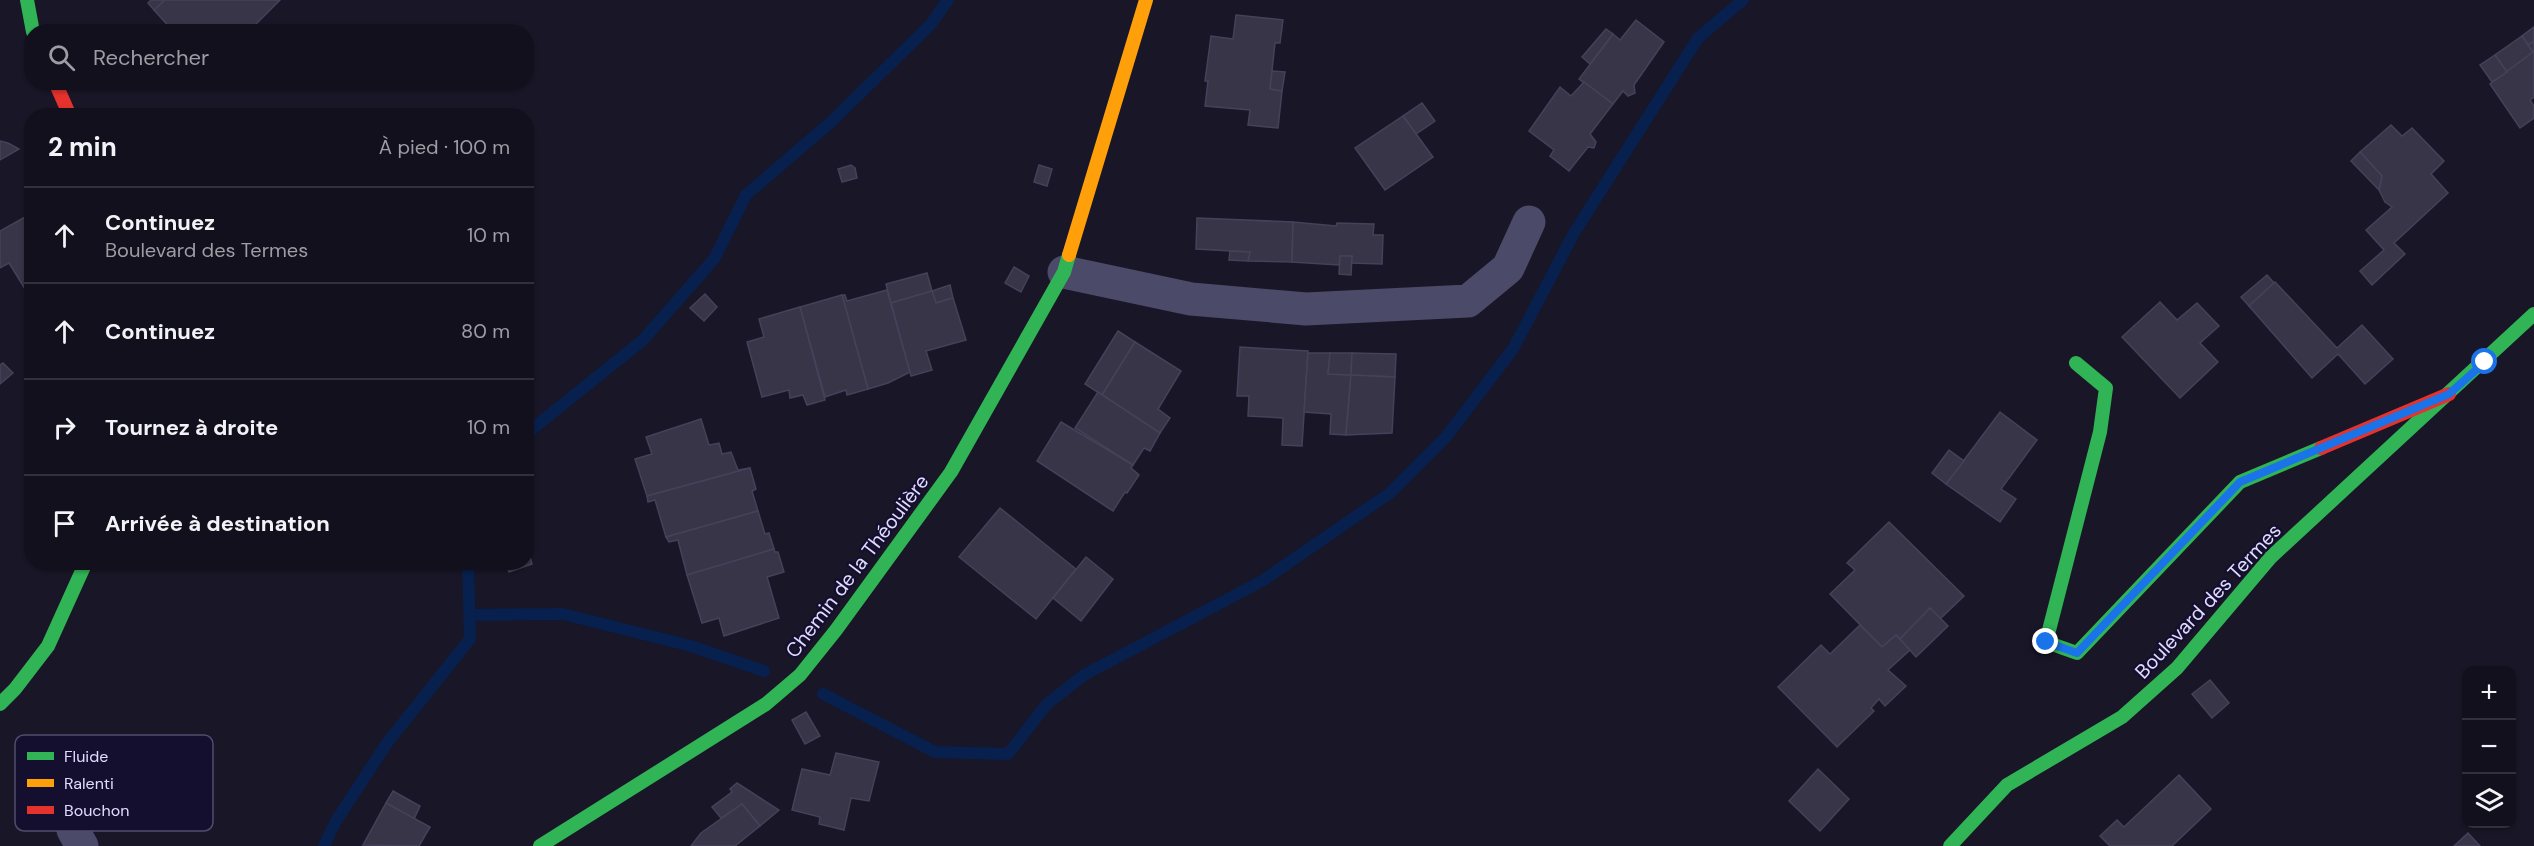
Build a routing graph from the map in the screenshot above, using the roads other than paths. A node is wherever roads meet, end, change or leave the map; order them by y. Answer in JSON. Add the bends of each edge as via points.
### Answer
{"nodes":[{"id":1,"x":27,"y":0,"type":"edge"},
{"id":2,"x":1146,"y":0,"type":"edge"},
{"id":3,"x":32,"y":24,"type":"edge"},
{"id":4,"x":59,"y":90,"type":"edge"},
{"id":5,"x":66,"y":108,"type":"edge"},
{"id":6,"x":1529,"y":222,"type":"dead end"},
{"id":7,"x":1064,"y":272,"type":"junction"},
{"id":8,"x":2534,"y":314,"type":"edge"},
{"id":9,"x":2076,"y":363,"type":"dead end"},
{"id":10,"x":2449,"y":394,"type":"junction"},
{"id":11,"x":82,"y":570,"type":"edge"},
{"id":12,"x":0,"y":704,"type":"edge"},
{"id":13,"x":540,"y":846,"type":"edge"},
{"id":14,"x":1950,"y":846,"type":"edge"}],
"edges":[{"from":1,"to":3,"type":"street"},
{"from":2,"to":7,"type":"street","name":"Chemin de la Théoulière"},
{"from":4,"to":5,"type":"street"},
{"from":6,"to":7,"type":"street","via":[[1509,268],[1468,301],[1306,309],[1191,299]]},
{"from":7,"to":13,"type":"street","name":"Chemin de la Théoulière","via":[[951,472],[800,675],[766,704]]},
{"from":8,"to":10,"type":"street","name":"Boulevard des Termes"},
{"from":9,"to":10,"type":"street","via":[[2106,388],[2100,432],[2046,642],[2077,653],[2240,482]]},
{"from":10,"to":14,"type":"street","name":"Boulevard des Termes","via":[[2271,557],[2177,668],[2122,717],[2007,785]]},
{"from":11,"to":12,"type":"street","via":[[48,646]]}]}
